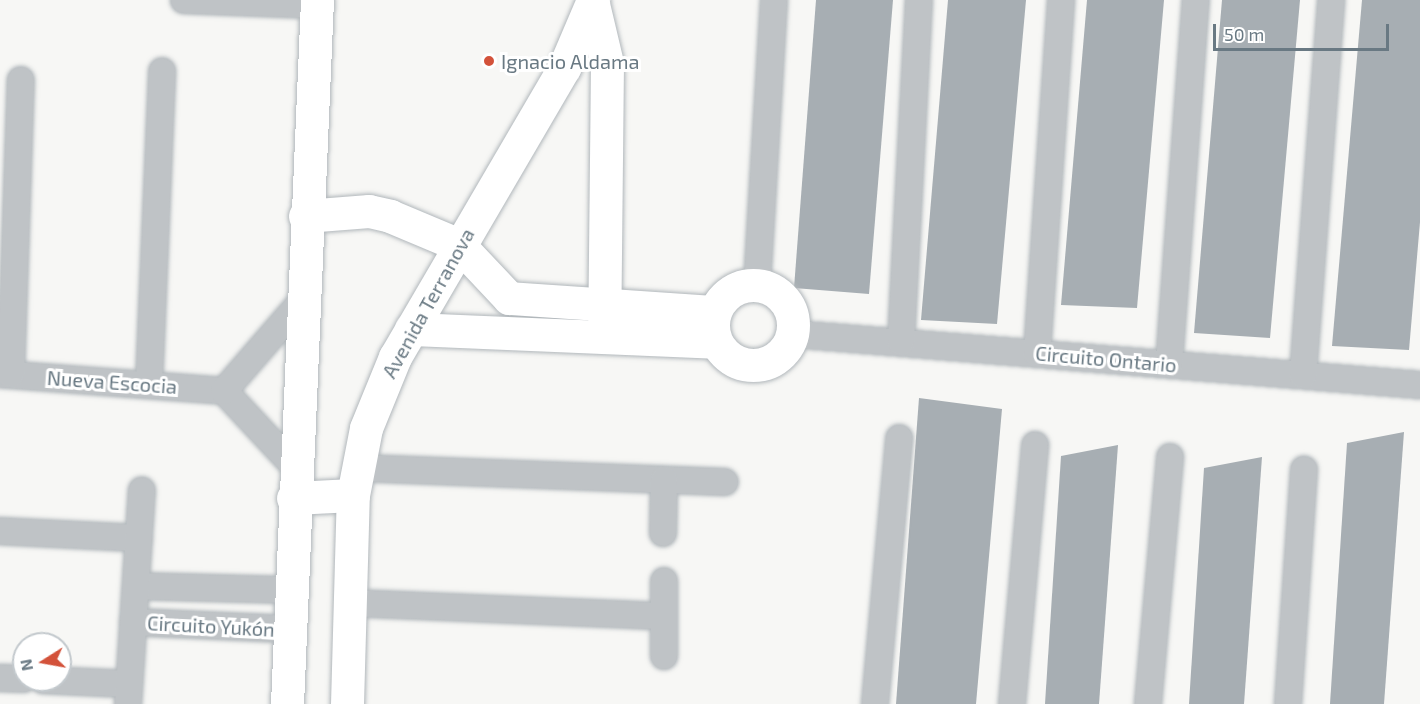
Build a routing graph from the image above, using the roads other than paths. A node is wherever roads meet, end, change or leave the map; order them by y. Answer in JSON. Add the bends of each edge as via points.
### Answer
{"nodes":[{"id":1,"x":184,"y":0,"type":"edge"},
{"id":2,"x":774,"y":0,"type":"edge"},
{"id":3,"x":918,"y":0,"type":"edge"},
{"id":4,"x":1061,"y":0,"type":"edge"},
{"id":5,"x":1196,"y":0,"type":"edge"},
{"id":6,"x":1331,"y":0,"type":"edge"},
{"id":7,"x":593,"y":2,"type":"edge"},
{"id":8,"x":316,"y":3,"type":"edge"},
{"id":9,"x":162,"y":71,"type":"dead end"},
{"id":10,"x":21,"y":80,"type":"dead end"},
{"id":11,"x":305,"y":216,"type":"junction"},
{"id":12,"x":459,"y":245,"type":"junction"},
{"id":13,"x":757,"y":285,"type":"junction"},
{"id":14,"x":302,"y":301,"type":"junction"},
{"id":15,"x":606,"y":304,"type":"junction"},
{"id":16,"x":716,"y":327,"type":"junction"},
{"id":17,"x":411,"y":329,"type":"junction"},
{"id":18,"x":793,"y":334,"type":"junction"},
{"id":19,"x":604,"y":337,"type":"junction"},
{"id":20,"x":901,"y":342,"type":"junction"},
{"id":21,"x":1036,"y":353,"type":"junction"},
{"id":22,"x":1169,"y":364,"type":"junction"},
{"id":23,"x":5,"y":374,"type":"edge"},
{"id":24,"x":1303,"y":375,"type":"junction"},
{"id":25,"x":149,"y":384,"type":"junction"},
{"id":26,"x":1420,"y":384,"type":"edge"},
{"id":27,"x":224,"y":391,"type":"junction"},
{"id":28,"x":899,"y":438,"type":"dead end"},
{"id":29,"x":1035,"y":445,"type":"dead end"},
{"id":30,"x":1170,"y":457,"type":"dead end"},
{"id":31,"x":293,"y":465,"type":"junction"},
{"id":32,"x":1304,"y":470,"type":"dead end"},
{"id":33,"x":664,"y":480,"type":"junction"},
{"id":34,"x":356,"y":481,"type":"junction"},
{"id":35,"x":725,"y":482,"type":"dead end"},
{"id":36,"x":142,"y":490,"type":"dead end"},
{"id":37,"x":293,"y":498,"type":"junction"},
{"id":38,"x":0,"y":531,"type":"edge"},
{"id":39,"x":663,"y":533,"type":"dead end"},
{"id":40,"x":139,"y":538,"type":"junction"},
{"id":41,"x":664,"y":581,"type":"dead end"},
{"id":42,"x":136,"y":586,"type":"junction"},
{"id":43,"x":290,"y":590,"type":"junction"},
{"id":44,"x":350,"y":603,"type":"junction"},
{"id":45,"x":664,"y":616,"type":"junction"},
{"id":46,"x":133,"y":622,"type":"junction"},
{"id":47,"x":289,"y":629,"type":"junction"},
{"id":48,"x":664,"y":656,"type":"dead end"},
{"id":49,"x":72,"y":685,"type":"edge"},
{"id":50,"x":129,"y":694,"type":"edge"},
{"id":51,"x":287,"y":704,"type":"edge"},
{"id":52,"x":347,"y":704,"type":"edge"},
{"id":53,"x":875,"y":704,"type":"edge"},
{"id":54,"x":1012,"y":704,"type":"edge"},
{"id":55,"x":1148,"y":704,"type":"edge"},
{"id":56,"x":1288,"y":704,"type":"edge"}],
"edges":[{"from":1,"to":8,"type":"street"},
{"from":2,"to":13,"type":"street"},
{"from":3,"to":20,"type":"street"},
{"from":4,"to":21,"type":"street"},
{"from":5,"to":22,"type":"street"},
{"from":6,"to":24,"type":"street"},
{"from":7,"to":12,"type":"street","name":"Avenida Terranova","via":[[564,68]]},
{"from":7,"to":15,"type":"street","via":[[607,63]]},
{"from":8,"to":11,"type":"street"},
{"from":9,"to":25,"type":"street"},
{"from":10,"to":23,"type":"street"},
{"from":11,"to":12,"type":"street","via":[[369,211]]},
{"from":11,"to":14,"type":"street"},
{"from":12,"to":15,"type":"street","via":[[503,296]]},
{"from":12,"to":17,"type":"street","name":"Avenida Terranova"},
{"from":13,"to":16,"type":"street","via":[[732,291]]},
{"from":13,"to":18,"type":"street","via":[[787,303]]},
{"from":14,"to":27,"type":"street"},
{"from":14,"to":31,"type":"street"},
{"from":15,"to":16,"type":"street"},
{"from":15,"to":19,"type":"street"},
{"from":16,"to":18,"type":"street","via":[[731,359],[761,365],[781,354]]},
{"from":16,"to":19,"type":"street"},
{"from":17,"to":19,"type":"street"},
{"from":17,"to":34,"type":"street","name":"Avenida Terranova","via":[[366,428]]},
{"from":18,"to":20,"type":"street","name":"Circuito Ontario"},
{"from":20,"to":21,"type":"street","name":"Circuito Ontario"},
{"from":21,"to":22,"type":"street","name":"Circuito Ontario"},
{"from":22,"to":24,"type":"street","name":"Circuito Ontario"},
{"from":23,"to":25,"type":"street","name":"Nueva Escocia"},
{"from":24,"to":26,"type":"street","name":"Circuito Ontario"},
{"from":25,"to":27,"type":"street","name":"Nueva Escocia"},
{"from":27,"to":31,"type":"street"},
{"from":28,"to":53,"type":"street"},
{"from":29,"to":54,"type":"street"},
{"from":30,"to":55,"type":"street"},
{"from":31,"to":37,"type":"street"},
{"from":32,"to":56,"type":"street"},
{"from":33,"to":34,"type":"street"},
{"from":33,"to":35,"type":"street"},
{"from":33,"to":39,"type":"street"},
{"from":34,"to":37,"type":"street"},
{"from":34,"to":44,"type":"street","name":"Avenida Terranova"},
{"from":36,"to":40,"type":"street","name":"Circuito Yukón"},
{"from":37,"to":43,"type":"street"},
{"from":38,"to":40,"type":"street"},
{"from":40,"to":42,"type":"street","name":"Circuito Yukón"},
{"from":41,"to":45,"type":"street"},
{"from":42,"to":43,"type":"street","name":"Circuito Yukón"},
{"from":42,"to":46,"type":"street","name":"Circuito Yukón"},
{"from":43,"to":47,"type":"street"},
{"from":44,"to":45,"type":"street"},
{"from":44,"to":52,"type":"street","name":"Avenida Terranova"},
{"from":45,"to":48,"type":"street"},
{"from":46,"to":47,"type":"street","name":"Circuito Yukón"},
{"from":46,"to":50,"type":"street","name":"Circuito Yukón"},
{"from":47,"to":51,"type":"street"},
{"from":49,"to":50,"type":"street","name":"Circuito Yukón"}]}
